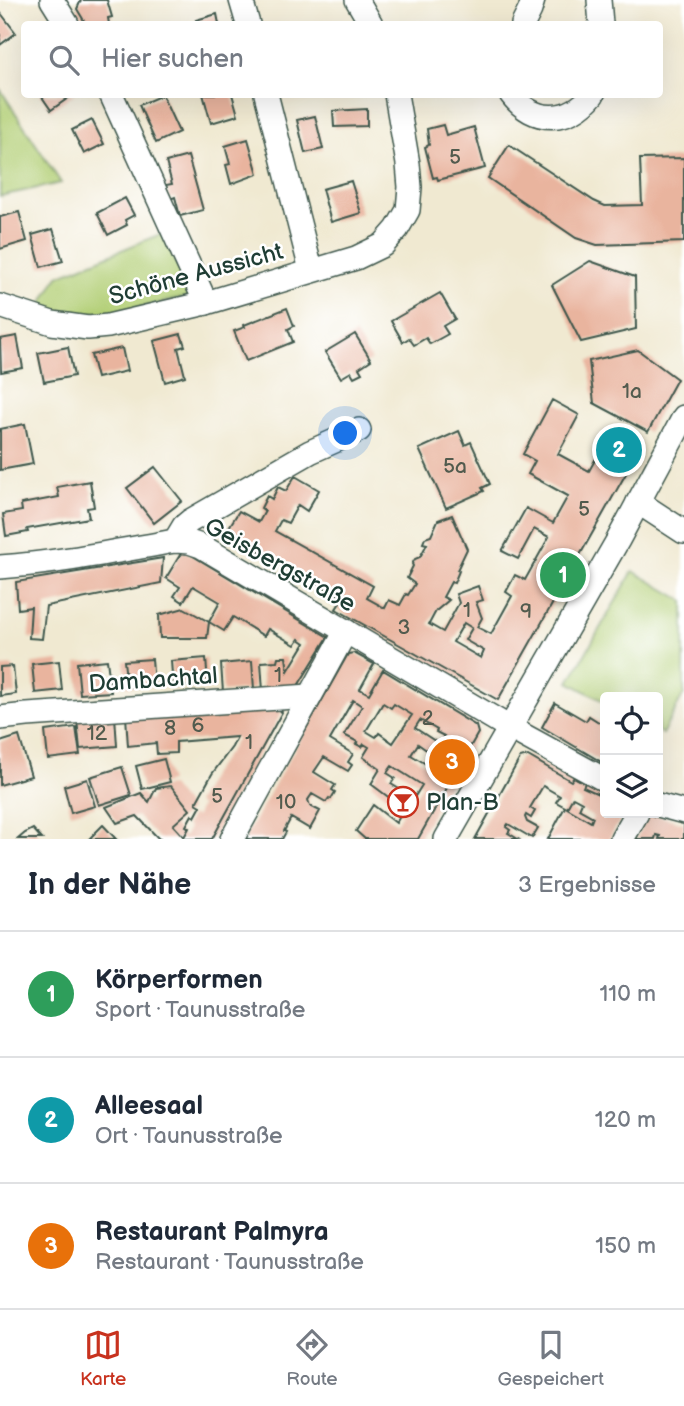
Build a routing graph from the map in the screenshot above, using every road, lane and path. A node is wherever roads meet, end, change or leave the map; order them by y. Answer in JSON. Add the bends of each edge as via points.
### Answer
{"nodes":[{"id":1,"x":52,"y":0,"type":"edge"},
{"id":2,"x":241,"y":0,"type":"edge"},
{"id":3,"x":357,"y":0,"type":"edge"},
{"id":4,"x":533,"y":0,"type":"edge"},
{"id":5,"x":599,"y":0,"type":"edge"},
{"id":6,"x":65,"y":21,"type":"edge"},
{"id":7,"x":247,"y":21,"type":"edge"},
{"id":8,"x":369,"y":21,"type":"edge"},
{"id":9,"x":524,"y":21,"type":"edge"},
{"id":10,"x":601,"y":21,"type":"edge"},
{"id":11,"x":113,"y":98,"type":"edge"},
{"id":12,"x":267,"y":98,"type":"edge"},
{"id":13,"x":397,"y":98,"type":"edge"},
{"id":14,"x":514,"y":98,"type":"edge"},
{"id":15,"x":589,"y":98,"type":"edge"},
{"id":16,"x":311,"y":270,"type":"junction"},
{"id":17,"x":206,"y":303,"type":"junction"},
{"id":18,"x":0,"y":306,"type":"edge"},
{"id":19,"x":684,"y":417,"type":"edge"},
{"id":20,"x":359,"y":430,"type":"dead end"},
{"id":21,"x":638,"y":502,"type":"junction"},
{"id":22,"x":684,"y":532,"type":"edge"},
{"id":23,"x":175,"y":541,"type":"junction"},
{"id":24,"x":0,"y":567,"type":"edge"},
{"id":25,"x":346,"y":631,"type":"junction"},
{"id":26,"x":310,"y":696,"type":"junction"},
{"id":27,"x":0,"y":719,"type":"edge"},
{"id":28,"x":510,"y":728,"type":"junction"},
{"id":29,"x":600,"y":777,"type":"edge"},
{"id":30,"x":663,"y":806,"type":"edge"},
{"id":31,"x":684,"y":812,"type":"edge"},
{"id":32,"x":634,"y":818,"type":"edge"},
{"id":33,"x":232,"y":839,"type":"edge"},
{"id":34,"x":446,"y":839,"type":"edge"},
{"id":35,"x":622,"y":839,"type":"edge"}],
"edges":[{"from":1,"to":6,"type":"street"},
{"from":2,"to":7,"type":"street"},
{"from":3,"to":8,"type":"street"},
{"from":4,"to":9,"type":"street"},
{"from":5,"to":10,"type":"street"},
{"from":11,"to":17,"type":"street"},
{"from":12,"to":16,"type":"street","name":"Schöne Aussicht"},
{"from":13,"to":16,"type":"street","via":[[408,164],[408,210],[383,245]]},
{"from":14,"to":15,"type":"street","via":[[530,112],[555,117],[578,109]]},
{"from":16,"to":17,"type":"street","name":"Schöne Aussicht"},
{"from":17,"to":18,"type":"street","name":"Schöne Aussicht","via":[[89,328],[45,321]]},
{"from":19,"to":21,"type":"street"},
{"from":20,"to":23,"type":"street","via":[[310,452],[190,521]]},
{"from":21,"to":22,"type":"street"},
{"from":21,"to":28,"type":"street"},
{"from":23,"to":24,"type":"street","name":"Geisbergstraße"},
{"from":23,"to":25,"type":"street","name":"Geisbergstraße","via":[[201,546]]},
{"from":25,"to":26,"type":"street"},
{"from":25,"to":28,"type":"street","name":"Geisbergstraße"},
{"from":26,"to":27,"type":"street","name":"Dambachtal"},
{"from":26,"to":33,"type":"street"},
{"from":28,"to":29,"type":"street","name":"Geisbergstraße"},
{"from":28,"to":34,"type":"street"},
{"from":30,"to":31,"type":"street"},
{"from":32,"to":35,"type":"street"}]}
